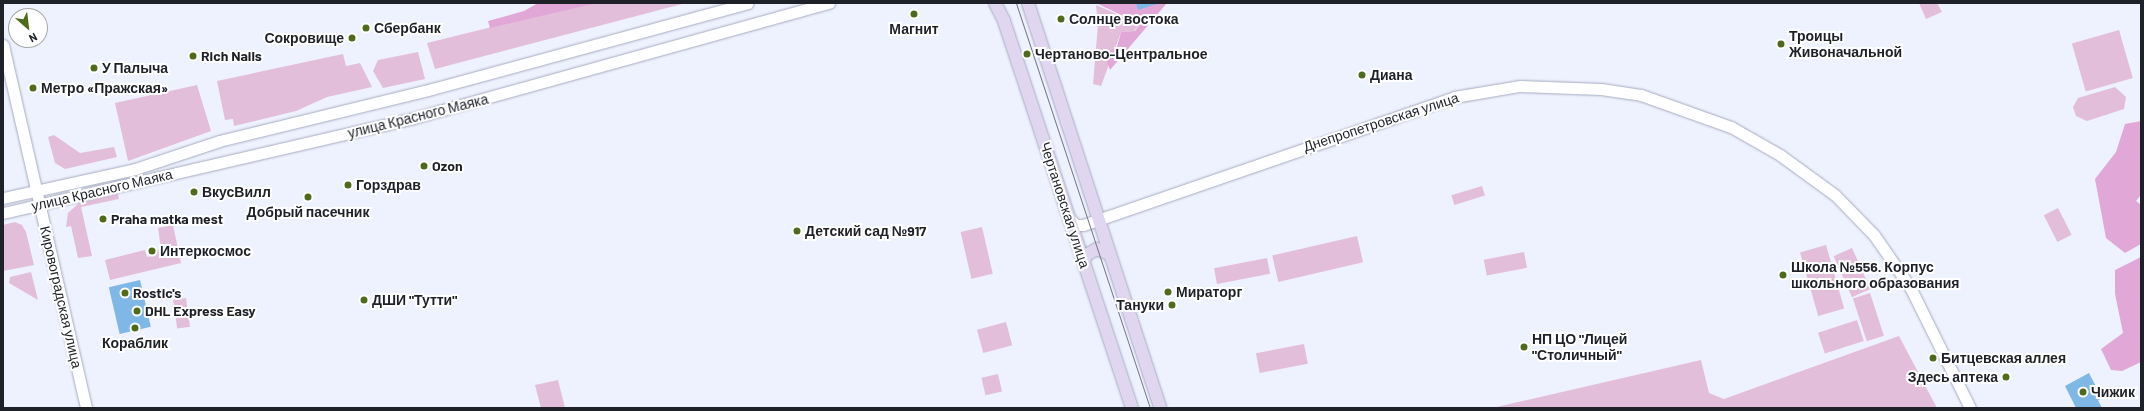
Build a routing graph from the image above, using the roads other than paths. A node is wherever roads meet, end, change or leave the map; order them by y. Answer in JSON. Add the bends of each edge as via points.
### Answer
{"nodes":[{"id":1,"x":748,"y":3,"type":"edge"},
{"id":2,"x":828,"y":3,"type":"edge"},
{"id":3,"x":995,"y":3,"type":"edge"},
{"id":4,"x":1028,"y":3,"type":"edge"},
{"id":5,"x":3,"y":45,"type":"edge"},
{"id":6,"x":37,"y":191,"type":"junction"},
{"id":7,"x":3,"y":198,"type":"edge"},
{"id":8,"x":40,"y":205,"type":"junction"},
{"id":9,"x":3,"y":213,"type":"edge"},
{"id":10,"x":1069,"y":218,"type":"junction"},
{"id":11,"x":1098,"y":220,"type":"junction"},
{"id":12,"x":1109,"y":254,"type":"junction"},
{"id":13,"x":1084,"y":261,"type":"junction"},
{"id":14,"x":86,"y":408,"type":"edge"},
{"id":15,"x":1132,"y":408,"type":"edge"},
{"id":16,"x":1160,"y":408,"type":"edge"},
{"id":17,"x":1970,"y":408,"type":"edge"}],
"edges":[{"from":1,"to":6,"type":"street","name":"улица Красного Маяка","via":[[426,90],[219,141],[135,169]]},
{"from":2,"to":8,"type":"street","name":"улица Красного Маяка","via":[[424,115]]},
{"from":3,"to":10,"type":"main road","name":"Чертановская улица","via":[[1004,21]]},
{"from":4,"to":11,"type":"main road","name":"Чертановская улица"},
{"from":5,"to":6,"type":"street","name":"Кировоградская улица"},
{"from":6,"to":7,"type":"street","name":"улица Красного Маяка"},
{"from":6,"to":8,"type":"street","name":"Кировоградская улица"},
{"from":8,"to":9,"type":"street","name":"улица Красного Маяка"},
{"from":8,"to":14,"type":"street","name":"Кировоградская улица"},
{"from":10,"to":11,"type":"street","name":"Днепропетровская улица","via":[[1076,225]]},
{"from":10,"to":13,"type":"main road","name":"Чертановская улица"},
{"from":11,"to":12,"type":"main road","name":"Чертановская улица"},
{"from":11,"to":17,"type":"street","name":"Днепропетровская улица","via":[[1454,98],[1520,86],[1601,89],[1641,95],[1731,127],[1780,155],[1835,196],[1874,235],[1906,280]]},
{"from":12,"to":13,"type":"main road","via":[[1097,249],[1086,255]]},
{"from":12,"to":16,"type":"main road","name":"Чертановская улица"},
{"from":13,"to":15,"type":"main road","name":"Чертановская улица"}]}
